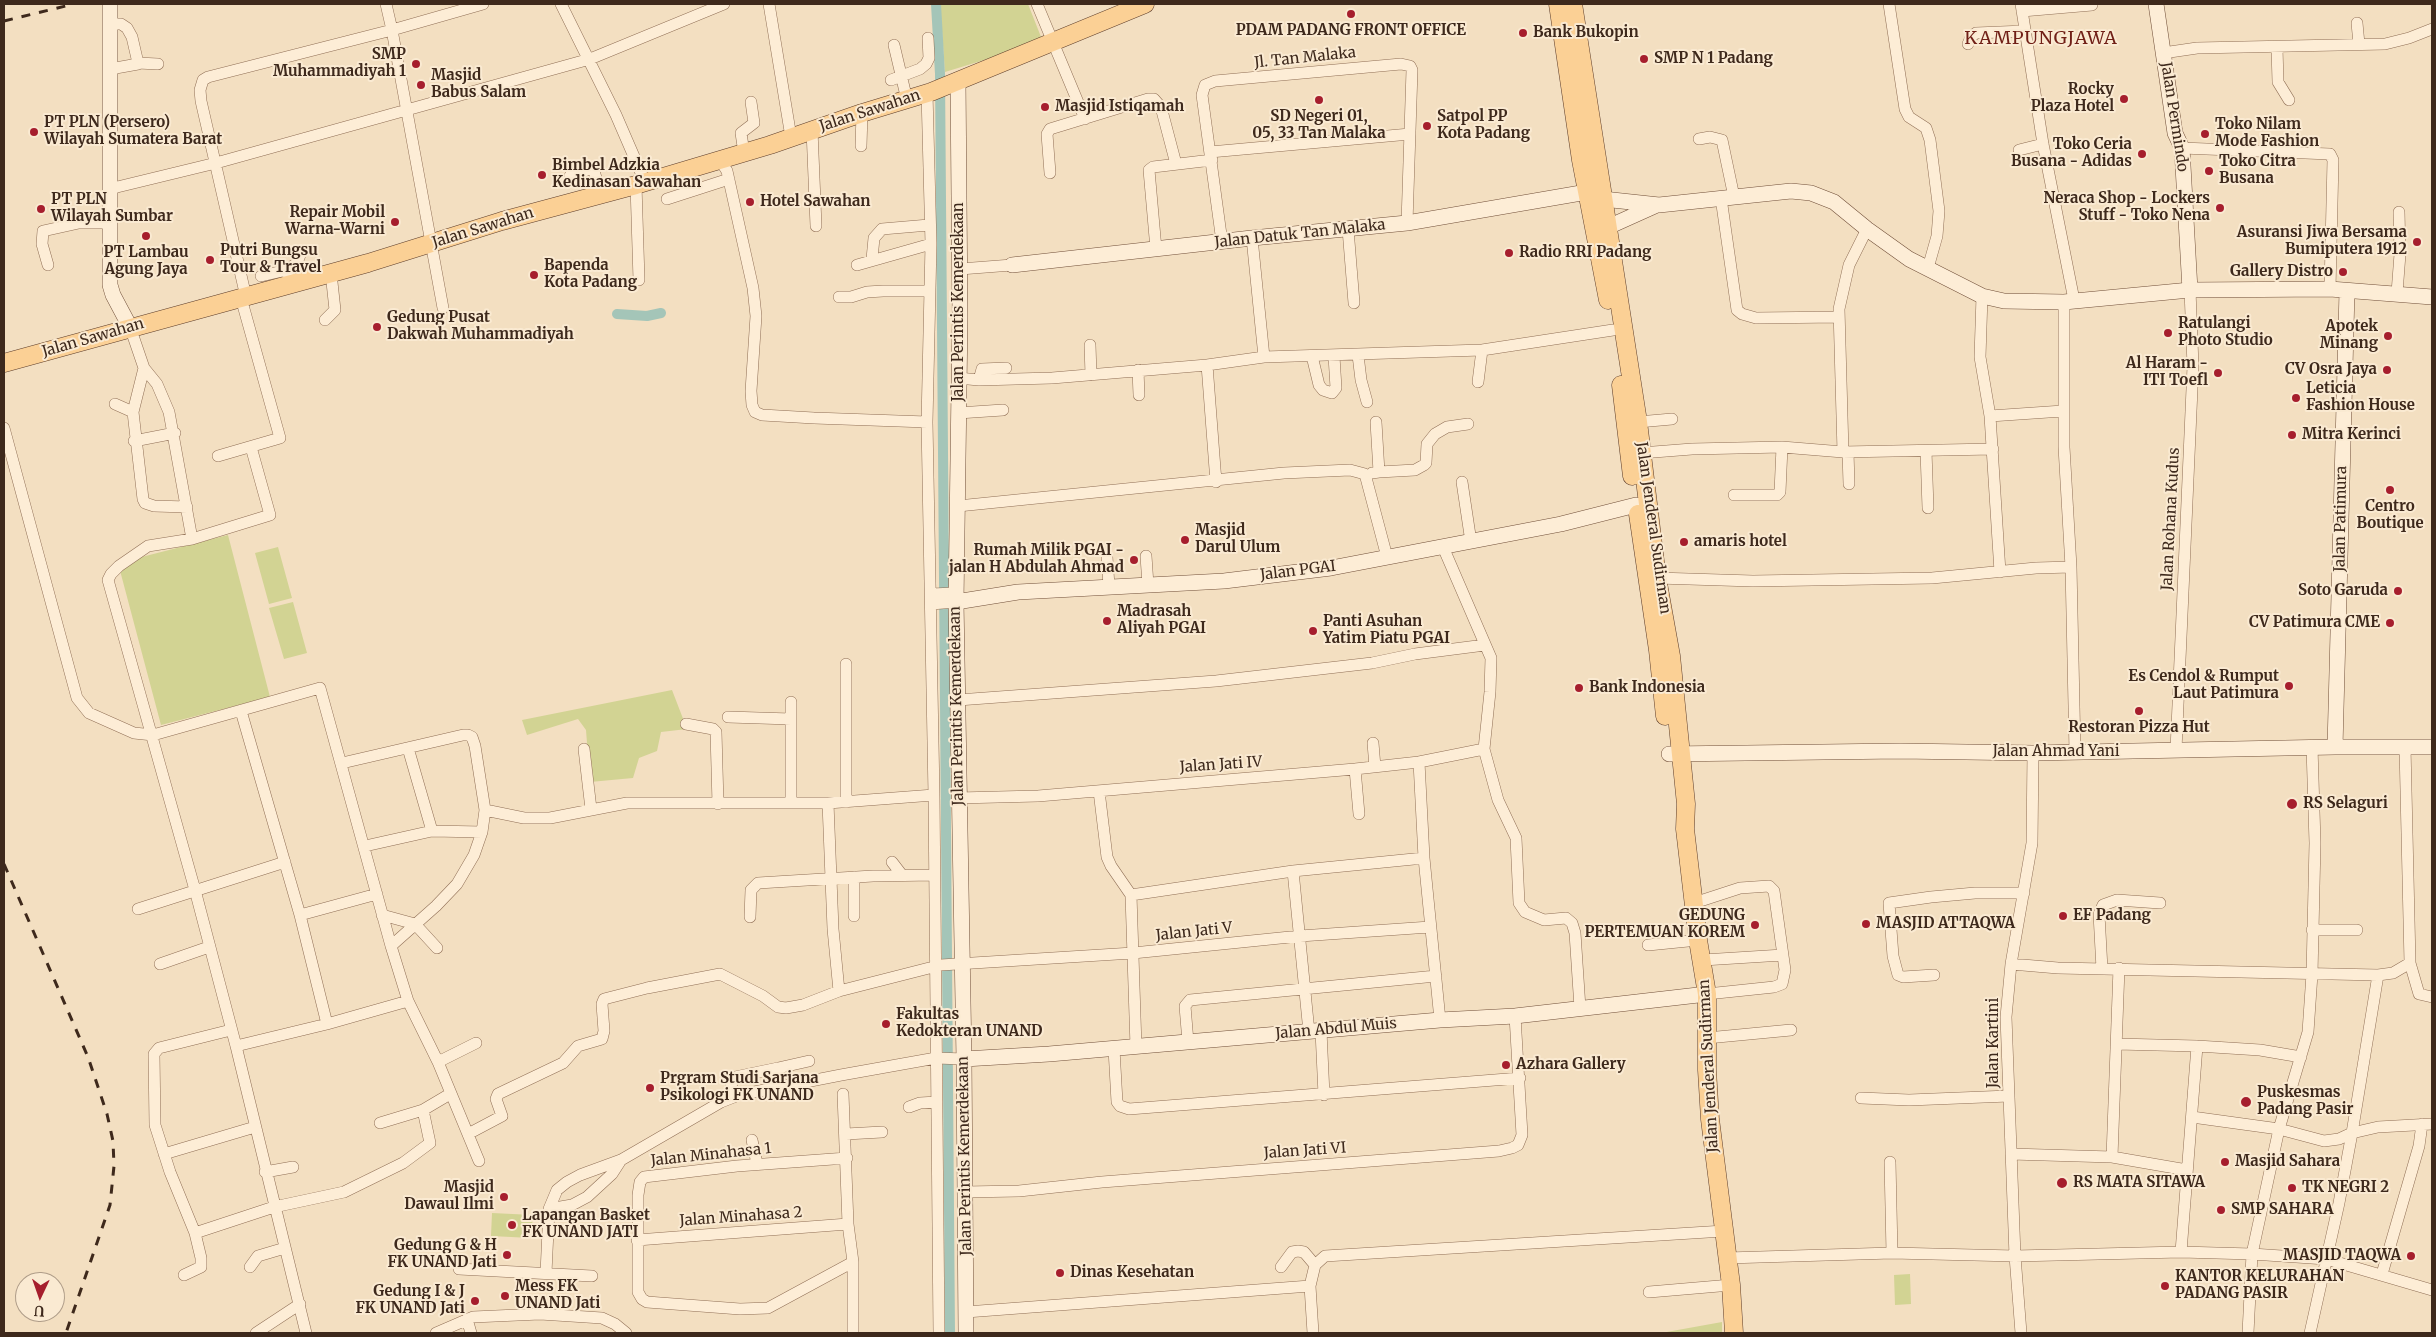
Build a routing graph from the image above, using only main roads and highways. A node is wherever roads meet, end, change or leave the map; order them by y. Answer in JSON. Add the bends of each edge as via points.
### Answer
{"nodes":[{"id":1,"x":1146,"y":4,"type":"edge"},
{"id":2,"x":1558,"y":4,"type":"edge"},
{"id":3,"x":1573,"y":4,"type":"edge"},
{"id":4,"x":1595,"y":196,"type":"junction"},
{"id":5,"x":4,"y":362,"type":"edge"},
{"id":6,"x":1675,"y":754,"type":"junction"},
{"id":7,"x":1734,"y":1333,"type":"edge"}],
"edges":[{"from":1,"to":5,"type":"main road","name":"Jalan Sawahan","via":[[929,92],[744,153],[331,273],[289,277],[243,297]]},
{"from":2,"to":4,"type":"main road"},
{"from":3,"to":4,"type":"main road"},
{"from":4,"to":6,"type":"main road","via":[[1636,506]]},
{"from":4,"to":6,"type":"main road","name":"Jalan Jenderal Sudirman","via":[[1608,228],[1638,422],[1668,632]]},
{"from":6,"to":7,"type":"main road","name":"Jalan Jenderal Sudirman","via":[[1686,804],[1685,829],[1708,994],[1707,1070]]}]}
